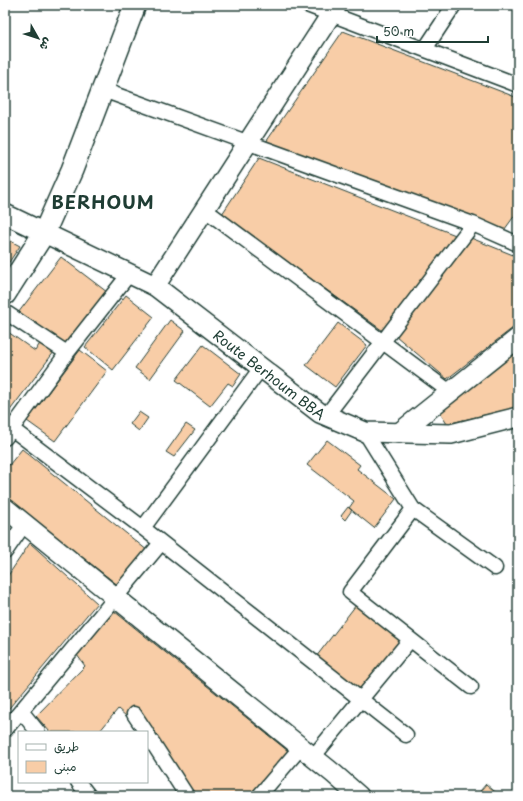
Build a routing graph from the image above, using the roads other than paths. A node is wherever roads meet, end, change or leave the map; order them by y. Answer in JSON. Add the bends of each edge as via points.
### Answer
{"nodes":[{"id":1,"x":135,"y":5,"type":"edge"},
{"id":2,"x":307,"y":5,"type":"edge"},
{"id":3,"x":454,"y":5,"type":"edge"},
{"id":4,"x":334,"y":10,"type":"edge"},
{"id":5,"x":425,"y":49,"type":"junction"},
{"id":6,"x":516,"y":81,"type":"edge"},
{"id":7,"x":103,"y":90,"type":"junction"},
{"id":8,"x":247,"y":142,"type":"junction"},
{"id":9,"x":204,"y":209,"type":"junction"},
{"id":10,"x":5,"y":214,"type":"edge"},
{"id":11,"x":473,"y":224,"type":"junction"},
{"id":12,"x":44,"y":232,"type":"junction"},
{"id":13,"x":516,"y":239,"type":"edge"},
{"id":14,"x":130,"y":273,"type":"junction"},
{"id":15,"x":155,"y":286,"type":"junction"},
{"id":16,"x":5,"y":294,"type":"edge"},
{"id":17,"x":5,"y":312,"type":"edge"},
{"id":18,"x":518,"y":338,"type":"edge"},
{"id":19,"x":383,"y":342,"type":"junction"},
{"id":20,"x":67,"y":354,"type":"junction"},
{"id":21,"x":261,"y":368,"type":"junction"},
{"id":22,"x":450,"y":392,"type":"junction"},
{"id":23,"x":326,"y":416,"type":"junction"},
{"id":24,"x":518,"y":417,"type":"edge"},
{"id":25,"x":365,"y":432,"type":"junction"},
{"id":26,"x":399,"y":433,"type":"junction"},
{"id":27,"x":8,"y":434,"type":"edge"},
{"id":28,"x":5,"y":508,"type":"edge"},
{"id":29,"x":413,"y":509,"type":"junction"},
{"id":30,"x":25,"y":523,"type":"junction"},
{"id":31,"x":143,"y":528,"type":"junction"},
{"id":32,"x":161,"y":543,"type":"junction"},
{"id":33,"x":5,"y":552,"type":"edge"},
{"id":34,"x":496,"y":568,"type":"dead end"},
{"id":35,"x":117,"y":597,"type":"junction"},
{"id":36,"x":410,"y":640,"type":"junction"},
{"id":37,"x":471,"y":687,"type":"dead end"},
{"id":38,"x":360,"y":699,"type":"junction"},
{"id":39,"x":21,"y":711,"type":"junction"},
{"id":40,"x":134,"y":714,"type":"dead end"},
{"id":41,"x":5,"y":730,"type":"edge"},
{"id":42,"x":37,"y":731,"type":"edge"},
{"id":43,"x":145,"y":731,"type":"edge"},
{"id":44,"x":406,"y":735,"type":"dead end"},
{"id":45,"x":148,"y":736,"type":"edge"},
{"id":46,"x":307,"y":752,"type":"junction"},
{"id":47,"x":79,"y":783,"type":"edge"},
{"id":48,"x":89,"y":796,"type":"edge"},
{"id":49,"x":187,"y":796,"type":"edge"},
{"id":50,"x":258,"y":796,"type":"edge"},
{"id":51,"x":359,"y":796,"type":"edge"}],
"edges":[{"from":1,"to":7,"type":"main road"},
{"from":2,"to":4,"type":"street"},
{"from":3,"to":5,"type":"street"},
{"from":4,"to":5,"type":"street"},
{"from":4,"to":8,"type":"street"},
{"from":5,"to":6,"type":"street"},
{"from":7,"to":8,"type":"street"},
{"from":7,"to":12,"type":"main road","via":[[72,170]]},
{"from":8,"to":9,"type":"street"},
{"from":8,"to":11,"type":"street"},
{"from":9,"to":15,"type":"street"},
{"from":9,"to":19,"type":"street"},
{"from":10,"to":12,"type":"street","name":"Route Berhoum BBA"},
{"from":11,"to":13,"type":"street"},
{"from":11,"to":19,"type":"street"},
{"from":12,"to":14,"type":"street","name":"Route Berhoum BBA"},
{"from":12,"to":16,"type":"main road"},
{"from":14,"to":15,"type":"street","name":"Route Berhoum BBA"},
{"from":14,"to":20,"type":"street"},
{"from":15,"to":21,"type":"street","name":"Route Berhoum BBA"},
{"from":17,"to":20,"type":"street"},
{"from":18,"to":22,"type":"street"},
{"from":19,"to":22,"type":"street"},
{"from":19,"to":23,"type":"street"},
{"from":20,"to":27,"type":"street"},
{"from":21,"to":23,"type":"street","name":"Route Berhoum BBA"},
{"from":21,"to":31,"type":"street"},
{"from":22,"to":26,"type":"street"},
{"from":23,"to":25,"type":"street","name":"Route Berhoum BBA"},
{"from":24,"to":26,"type":"street","name":"Route Berhoum BBA","via":[[452,434]]},
{"from":25,"to":26,"type":"street","name":"Route Berhoum BBA"},
{"from":25,"to":29,"type":"street"},
{"from":27,"to":31,"type":"street"},
{"from":28,"to":30,"type":"street"},
{"from":29,"to":34,"type":"street"},
{"from":29,"to":36,"type":"street","via":[[350,592]]},
{"from":30,"to":33,"type":"street"},
{"from":30,"to":35,"type":"street"},
{"from":31,"to":32,"type":"street"},
{"from":32,"to":35,"type":"street"},
{"from":32,"to":38,"type":"street"},
{"from":35,"to":39,"type":"street"},
{"from":35,"to":46,"type":"street"},
{"from":36,"to":37,"type":"street"},
{"from":36,"to":38,"type":"street"},
{"from":38,"to":44,"type":"street"},
{"from":38,"to":46,"type":"street"},
{"from":39,"to":41,"type":"street"},
{"from":39,"to":42,"type":"street"},
{"from":40,"to":43,"type":"street"},
{"from":45,"to":49,"type":"street"},
{"from":46,"to":50,"type":"street"},
{"from":46,"to":51,"type":"street"},
{"from":47,"to":48,"type":"street"}]}
